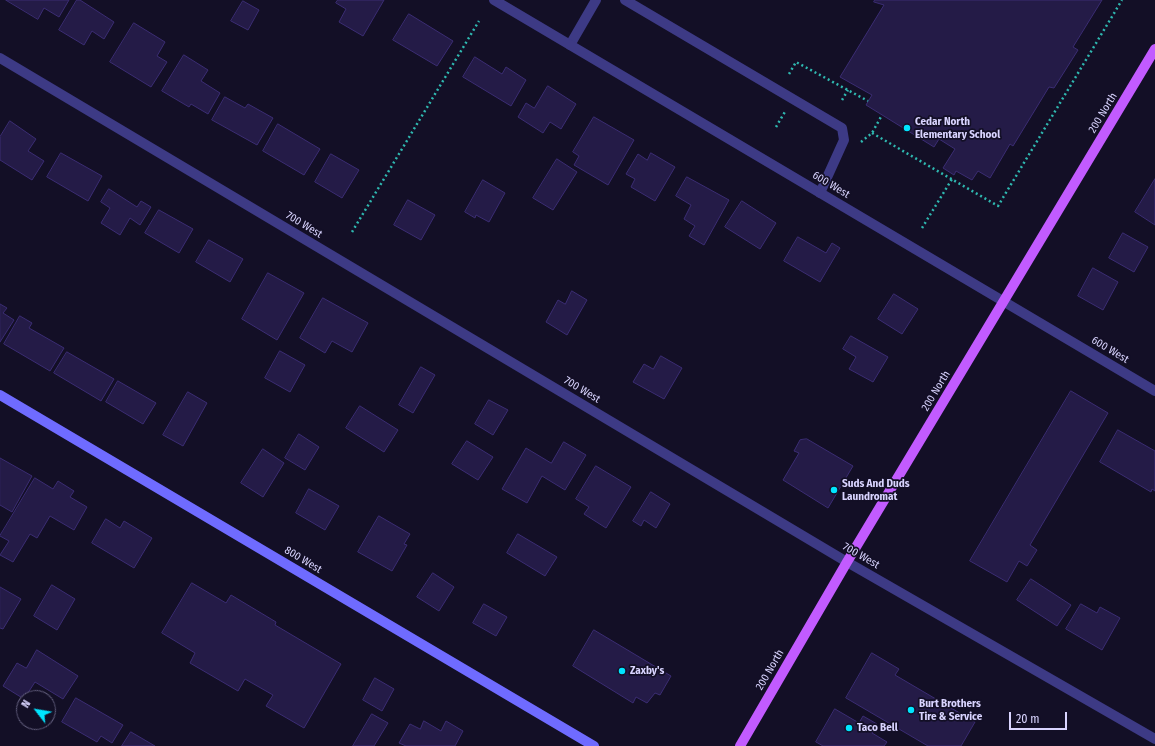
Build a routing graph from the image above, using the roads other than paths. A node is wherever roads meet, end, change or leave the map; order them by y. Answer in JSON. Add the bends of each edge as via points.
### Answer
{"nodes":[{"id":1,"x":494,"y":0,"type":"edge"},
{"id":2,"x":596,"y":0,"type":"edge"},
{"id":3,"x":625,"y":0,"type":"edge"},
{"id":4,"x":570,"y":45,"type":"junction"},
{"id":5,"x":1155,"y":49,"type":"edge"},
{"id":6,"x":0,"y":58,"type":"edge"},
{"id":7,"x":820,"y":193,"type":"junction"},
{"id":8,"x":1004,"y":302,"type":"junction"},
{"id":9,"x":1155,"y":391,"type":"edge"},
{"id":10,"x":0,"y":395,"type":"edge"},
{"id":11,"x":847,"y":562,"type":"junction"},
{"id":12,"x":1155,"y":739,"type":"edge"},
{"id":13,"x":594,"y":746,"type":"edge"},
{"id":14,"x":740,"y":746,"type":"edge"}],
"edges":[{"from":1,"to":4,"type":"street","name":"600 West"},
{"from":2,"to":4,"type":"street"},
{"from":3,"to":7,"type":"street","via":[[842,128],[844,140]]},
{"from":4,"to":7,"type":"street","name":"600 West"},
{"from":5,"to":8,"type":"main road","name":"200 North"},
{"from":6,"to":11,"type":"street","name":"700 West"},
{"from":7,"to":8,"type":"street","name":"600 West"},
{"from":8,"to":9,"type":"street","name":"600 West"},
{"from":8,"to":11,"type":"main road","name":"200 North"},
{"from":10,"to":13,"type":"street","name":"800 West"},
{"from":11,"to":12,"type":"street","name":"700 West"},
{"from":11,"to":14,"type":"main road","name":"200 North"}]}
